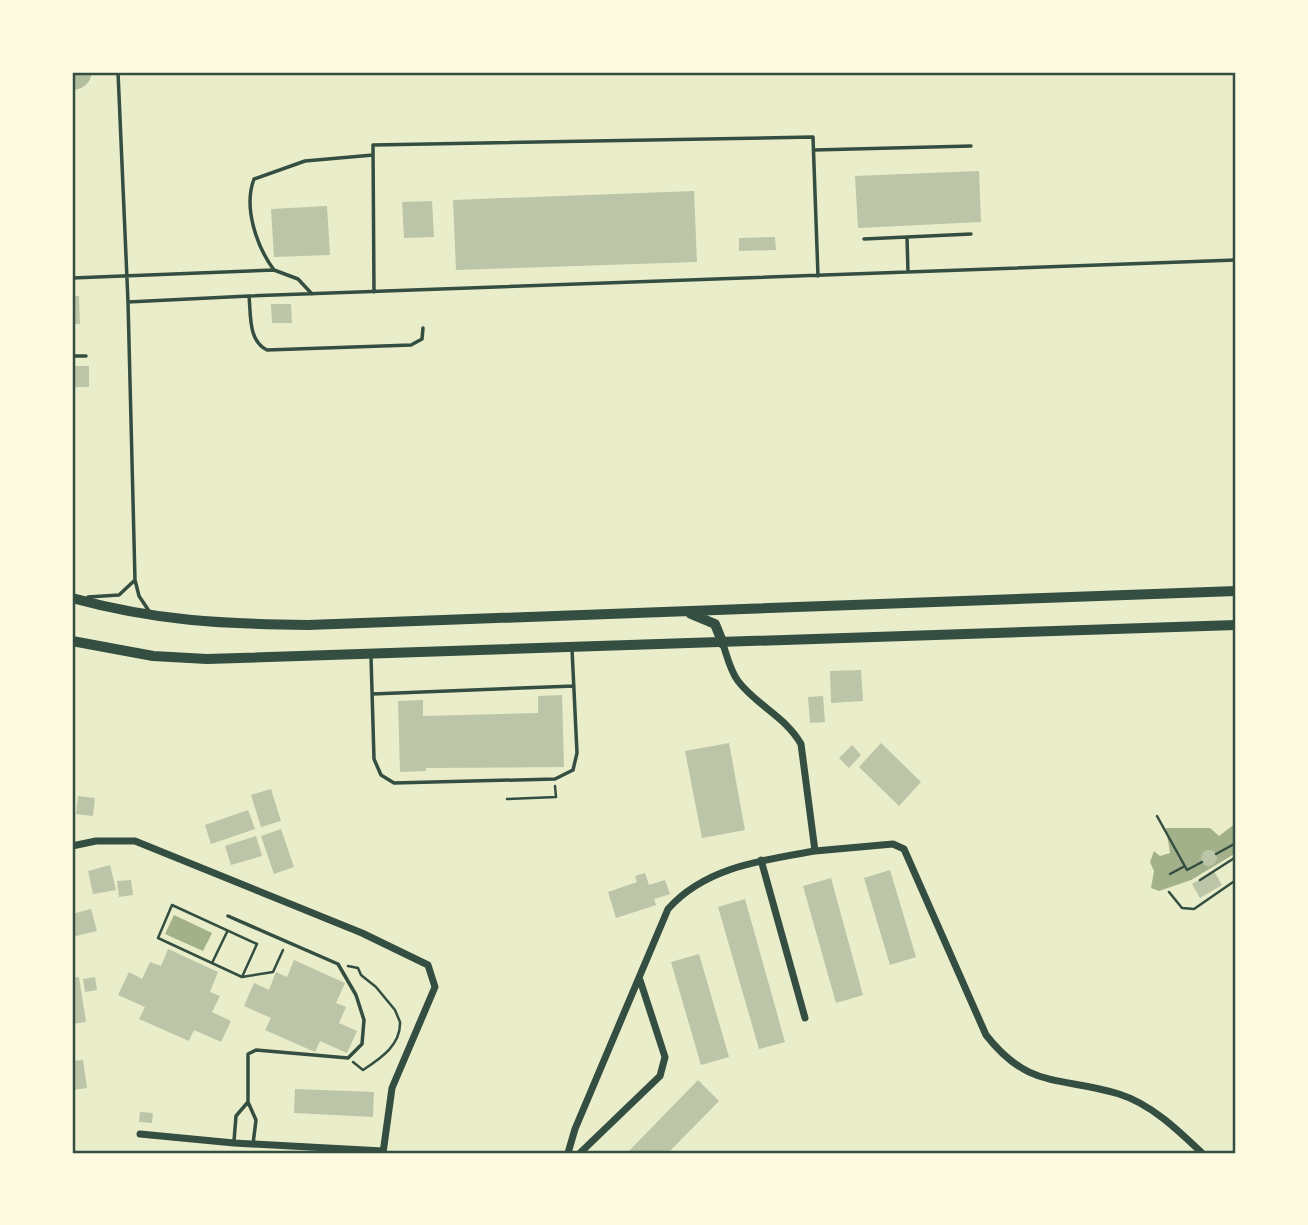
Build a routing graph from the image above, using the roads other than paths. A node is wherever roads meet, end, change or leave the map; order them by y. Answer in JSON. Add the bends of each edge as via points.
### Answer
{"nodes":[{"id":1,"x":118,"y":72,"type":"edge"},
{"id":2,"x":971,"y":146,"type":"dead end"},
{"id":3,"x":814,"y":150,"type":"junction"},
{"id":4,"x":373,"y":155,"type":"junction"},
{"id":5,"x":971,"y":234,"type":"dead end"},
{"id":6,"x":907,"y":237,"type":"junction"},
{"id":7,"x":864,"y":239,"type":"dead end"},
{"id":8,"x":1236,"y":260,"type":"edge"},
{"id":9,"x":274,"y":270,"type":"junction"},
{"id":10,"x":908,"y":272,"type":"junction"},
{"id":11,"x":127,"y":276,"type":"junction"},
{"id":12,"x":818,"y":276,"type":"junction"},
{"id":13,"x":72,"y":278,"type":"edge"},
{"id":14,"x":374,"y":292,"type":"junction"},
{"id":15,"x":312,"y":294,"type":"junction"},
{"id":16,"x":250,"y":296,"type":"junction"},
{"id":17,"x":128,"y":302,"type":"junction"},
{"id":18,"x":424,"y":328,"type":"dead end"},
{"id":19,"x":72,"y":356,"type":"edge"},
{"id":20,"x":86,"y":356,"type":"dead end"},
{"id":21,"x":135,"y":580,"type":"junction"},
{"id":22,"x":1236,"y":591,"type":"edge"},
{"id":23,"x":72,"y":598,"type":"edge"},
{"id":24,"x":664,"y":610,"type":"junction"},
{"id":25,"x":155,"y":617,"type":"junction"},
{"id":26,"x":1236,"y":625,"type":"edge"},
{"id":27,"x":72,"y":641,"type":"edge"},
{"id":28,"x":723,"y":644,"type":"junction"},
{"id":29,"x":572,"y":647,"type":"junction"},
{"id":30,"x":371,"y":656,"type":"junction"},
{"id":31,"x":574,"y":686,"type":"junction"},
{"id":32,"x":372,"y":694,"type":"junction"},
{"id":33,"x":72,"y":846,"type":"edge"},
{"id":34,"x":815,"y":851,"type":"junction"},
{"id":35,"x":761,"y":860,"type":"junction"},
{"id":36,"x":228,"y":916,"type":"dead end"},
{"id":37,"x":640,"y":979,"type":"junction"},
{"id":38,"x":805,"y":1018,"type":"dead end"},
{"id":39,"x":248,"y":1102,"type":"junction"},
{"id":40,"x":140,"y":1134,"type":"dead end"},
{"id":41,"x":234,"y":1143,"type":"junction"},
{"id":42,"x":253,"y":1144,"type":"junction"},
{"id":43,"x":383,"y":1152,"type":"edge"},
{"id":44,"x":568,"y":1153,"type":"edge"},
{"id":45,"x":580,"y":1153,"type":"edge"},
{"id":46,"x":1202,"y":1153,"type":"edge"}],
"edges":[{"from":1,"to":11,"type":"lane"},
{"from":2,"to":3,"type":"lane"},
{"from":3,"to":4,"type":"lane","via":[[813,137],[373,145]]},
{"from":3,"to":12,"type":"lane"},
{"from":4,"to":9,"type":"lane","via":[[305,161],[254,179],[254,235]]},
{"from":4,"to":14,"type":"lane"},
{"from":5,"to":6,"type":"lane"},
{"from":6,"to":7,"type":"lane"},
{"from":6,"to":10,"type":"lane"},
{"from":8,"to":10,"type":"lane"},
{"from":9,"to":11,"type":"lane"},
{"from":9,"to":15,"type":"lane","via":[[298,279]]},
{"from":10,"to":12,"type":"lane"},
{"from":11,"to":13,"type":"lane"},
{"from":11,"to":17,"type":"lane"},
{"from":12,"to":14,"type":"lane"},
{"from":14,"to":15,"type":"lane"},
{"from":15,"to":16,"type":"lane"},
{"from":16,"to":17,"type":"lane"},
{"from":16,"to":18,"type":"lane","via":[[252,332],[267,350],[411,345],[422,339]]},
{"from":17,"to":21,"type":"lane"},
{"from":19,"to":20,"type":"lane"},
{"from":21,"to":23,"type":"lane","via":[[119,595]]},
{"from":21,"to":25,"type":"lane","via":[[139,596]]},
{"from":22,"to":24,"type":"main road"},
{"from":23,"to":25,"type":"main road"},
{"from":24,"to":25,"type":"main road","via":[[308,625],[212,624]]},
{"from":24,"to":28,"type":"main road","via":[[701,615],[715,624]]},
{"from":26,"to":28,"type":"main road"},
{"from":27,"to":30,"type":"main road","via":[[153,656],[207,659]]},
{"from":28,"to":29,"type":"main road"},
{"from":28,"to":34,"type":"street","via":[[738,680],[793,730],[801,744]]},
{"from":29,"to":30,"type":"main road"},
{"from":29,"to":31,"type":"lane"},
{"from":30,"to":32,"type":"lane"},
{"from":31,"to":32,"type":"lane"},
{"from":31,"to":32,"type":"lane","via":[[577,753],[573,770],[555,779],[394,783],[382,775],[374,759]]},
{"from":33,"to":43,"type":"street","via":[[135,841],[362,933],[428,965],[435,987],[392,1088]]},
{"from":34,"to":35,"type":"street"},
{"from":34,"to":46,"type":"street","via":[[893,844],[904,849],[986,1035],[1000,1054],[1042,1079],[1119,1094],[1141,1104]]},
{"from":35,"to":37,"type":"street","via":[[729,869],[678,898],[653,939]]},
{"from":35,"to":38,"type":"street"},
{"from":36,"to":39,"type":"lane","via":[[338,964],[364,1020],[362,1044],[348,1058],[256,1050],[247,1054]]},
{"from":37,"to":44,"type":"street"},
{"from":37,"to":45,"type":"street","via":[[664,1066],[660,1076]]},
{"from":39,"to":41,"type":"lane","via":[[236,1116]]},
{"from":39,"to":42,"type":"lane","via":[[256,1120]]},
{"from":40,"to":41,"type":"street"},
{"from":41,"to":42,"type":"street"},
{"from":42,"to":43,"type":"street"}]}
